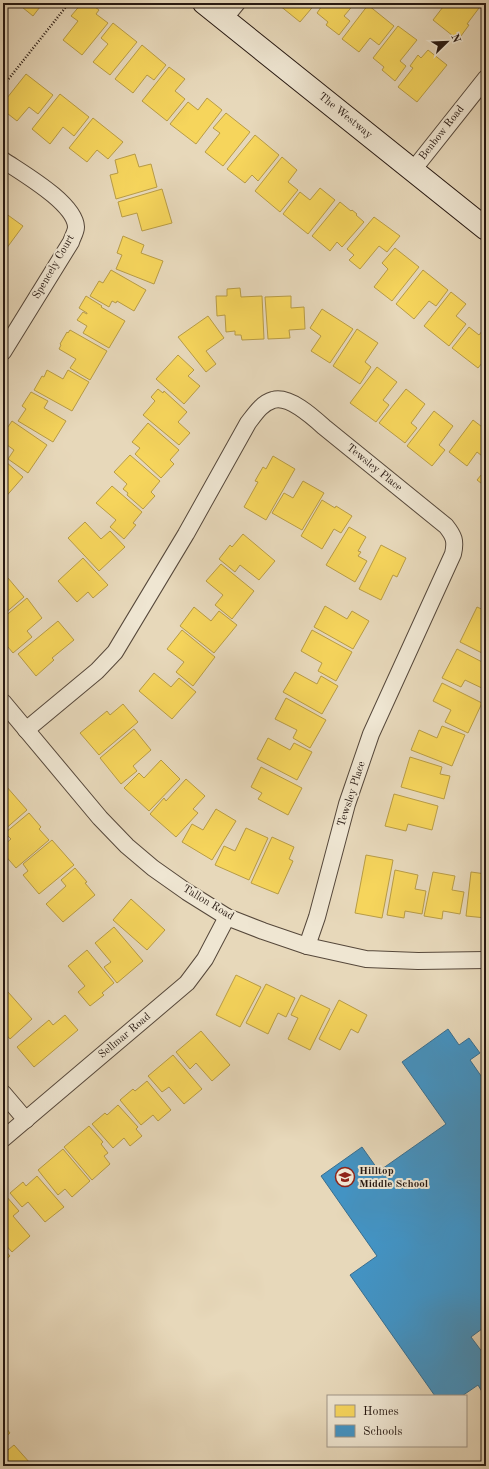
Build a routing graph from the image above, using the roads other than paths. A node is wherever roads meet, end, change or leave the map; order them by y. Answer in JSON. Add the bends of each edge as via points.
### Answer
{"nodes":[{"id":1,"x":204,"y":3,"type":"edge"},
{"id":2,"x":231,"y":11,"type":"edge"},
{"id":3,"x":486,"y":78,"type":"edge"},
{"id":4,"x":3,"y":160,"type":"edge"},
{"id":5,"x":413,"y":170,"type":"junction"},
{"id":6,"x":486,"y":229,"type":"edge"},
{"id":7,"x":3,"y":352,"type":"edge"},
{"id":8,"x":3,"y":702,"type":"edge"},
{"id":9,"x":26,"y":730,"type":"junction"},
{"id":10,"x":227,"y":917,"type":"junction"},
{"id":11,"x":307,"y":946,"type":"junction"},
{"id":12,"x":486,"y":960,"type":"edge"},
{"id":13,"x":3,"y":1093,"type":"edge"},
{"id":14,"x":26,"y":1120,"type":"junction"},
{"id":15,"x":3,"y":1139,"type":"edge"}],
"edges":[{"from":1,"to":2,"type":"main road","name":"The Westway"},
{"from":2,"to":5,"type":"main road","name":"The Westway"},
{"from":3,"to":5,"type":"street","name":"Benbow Road"},
{"from":4,"to":7,"type":"street","name":"Spencely Court","via":[[59,199],[72,214],[76,228],[71,242]]},
{"from":5,"to":6,"type":"main road","name":"The Westway"},
{"from":8,"to":9,"type":"street","name":"Tallon Road"},
{"from":9,"to":10,"type":"street","name":"Tallon Road","via":[[127,846],[153,868]]},
{"from":9,"to":11,"type":"street","name":"Tewsley Place","via":[[97,671],[115,652],[186,534],[248,423],[259,409],[273,400],[282,399],[312,416],[446,526],[455,545],[371,734],[347,804]]},
{"from":10,"to":11,"type":"street","name":"Tallon Road"},
{"from":10,"to":14,"type":"street","name":"Sellmar Road","via":[[205,959],[186,983]]},
{"from":11,"to":12,"type":"street","name":"Tallon Road","via":[[366,959]]},
{"from":13,"to":14,"type":"street"},
{"from":14,"to":15,"type":"street","name":"Sellmar Road"}]}
